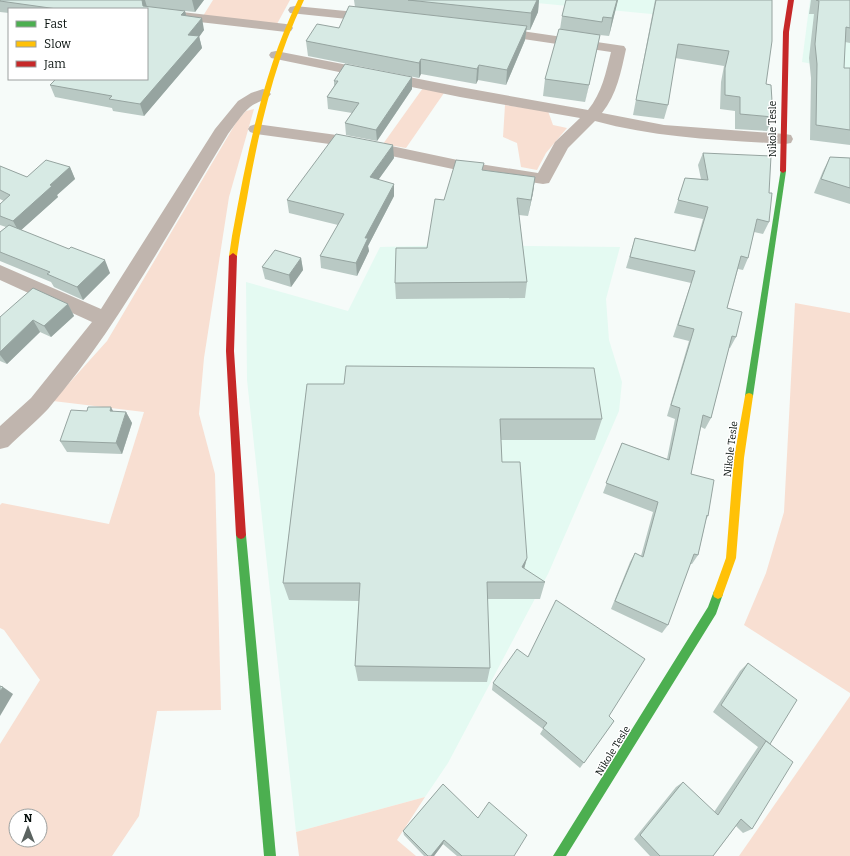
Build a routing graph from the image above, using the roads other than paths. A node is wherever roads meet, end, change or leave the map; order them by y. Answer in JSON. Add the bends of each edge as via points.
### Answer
{"nodes":[{"id":1,"x":791,"y":0,"type":"edge"},
{"id":2,"x":298,"y":5,"type":"edge"},
{"id":3,"x":148,"y":12,"type":"edge"},
{"id":4,"x":393,"y":20,"type":"edge"},
{"id":5,"x":286,"y":28,"type":"junction"},
{"id":6,"x":483,"y":30,"type":"edge"},
{"id":7,"x":276,"y":55,"type":"junction"},
{"id":8,"x":263,"y":94,"type":"junction"},
{"id":9,"x":592,"y":115,"type":"junction"},
{"id":10,"x":256,"y":129,"type":"junction"},
{"id":11,"x":785,"y":139,"type":"junction"},
{"id":12,"x":0,"y":272,"type":"edge"},
{"id":13,"x":105,"y":319,"type":"junction"},
{"id":14,"x":4,"y":431,"type":"edge"},
{"id":15,"x":270,"y":856,"type":"edge"},
{"id":16,"x":559,"y":856,"type":"edge"}],
"edges":[{"from":1,"to":11,"type":"street","name":"Nikole Tesle","via":[[786,32]]},
{"from":2,"to":4,"type":"street"},
{"from":2,"to":5,"type":"street"},
{"from":3,"to":5,"type":"street"},
{"from":5,"to":7,"type":"street"},
{"from":6,"to":9,"type":"street","via":[[619,49],[608,93]]},
{"from":7,"to":8,"type":"street"},
{"from":7,"to":9,"type":"street","via":[[460,92]]},
{"from":8,"to":10,"type":"street"},
{"from":8,"to":13,"type":"street","via":[[244,104],[221,132]]},
{"from":9,"to":10,"type":"street","via":[[561,146],[543,179],[468,167],[344,141]]},
{"from":9,"to":11,"type":"street","via":[[643,128],[676,133]]},
{"from":10,"to":15,"type":"street","via":[[232,262],[230,350],[247,625]]},
{"from":11,"to":16,"type":"street","name":"Nikole Tesle","via":[[779,214],[739,458],[731,558],[708,616]]},
{"from":12,"to":13,"type":"street"},
{"from":13,"to":14,"type":"street","via":[[39,404]]}]}
